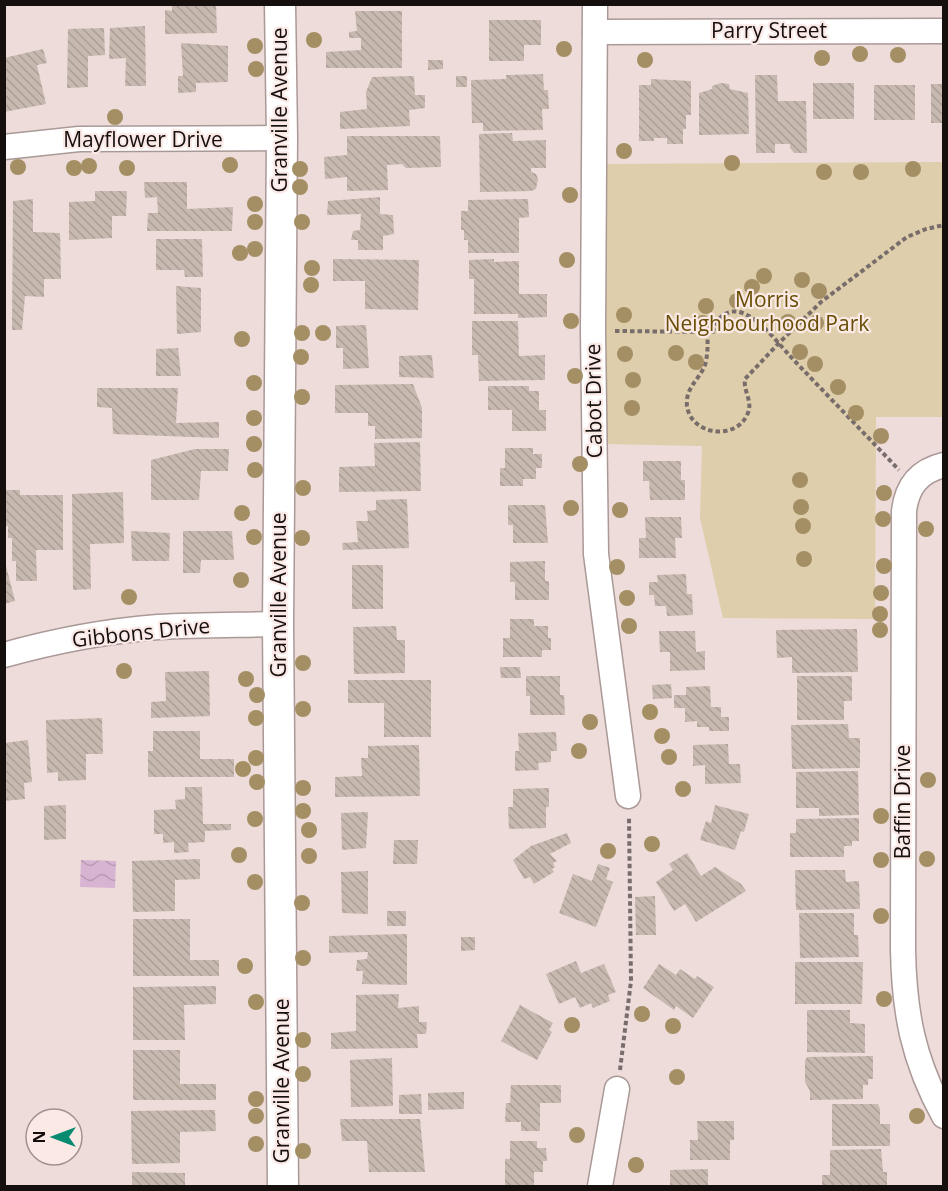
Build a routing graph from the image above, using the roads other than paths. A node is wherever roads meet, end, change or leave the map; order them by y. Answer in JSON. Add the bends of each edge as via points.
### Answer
{"nodes":[{"id":1,"x":280,"y":4,"type":"edge"},
{"id":2,"x":595,"y":4,"type":"edge"},
{"id":3,"x":944,"y":31,"type":"edge"},
{"id":4,"x":595,"y":32,"type":"junction"},
{"id":5,"x":282,"y":138,"type":"junction"},
{"id":6,"x":4,"y":147,"type":"edge"},
{"id":7,"x":944,"y":465,"type":"edge"},
{"id":8,"x":278,"y":624,"type":"junction"},
{"id":9,"x":4,"y":655,"type":"edge"},
{"id":10,"x":628,"y":796,"type":"road end"},
{"id":11,"x":617,"y":1089,"type":"road end"},
{"id":12,"x":944,"y":1116,"type":"edge"},
{"id":13,"x":283,"y":1186,"type":"edge"},
{"id":14,"x":600,"y":1186,"type":"edge"}],
"edges":[{"from":1,"to":5,"type":"street","name":"Granville Avenue"},
{"from":2,"to":4,"type":"street","name":"Cabot Drive"},
{"from":3,"to":4,"type":"street","name":"Parry Street"},
{"from":4,"to":10,"type":"street","name":"Cabot Drive","via":[[596,554]]},
{"from":5,"to":6,"type":"street","name":"Mayflower Drive","via":[[79,139]]},
{"from":5,"to":8,"type":"street","name":"Granville Avenue"},
{"from":7,"to":12,"type":"street","name":"Baffin Drive","via":[[926,471],[912,483],[904,511],[903,983],[916,1055]]},
{"from":8,"to":9,"type":"street","name":"Gibbons Drive","via":[[119,631]]},
{"from":8,"to":13,"type":"street","name":"Granville Avenue"},
{"from":11,"to":14,"type":"street"}]}
